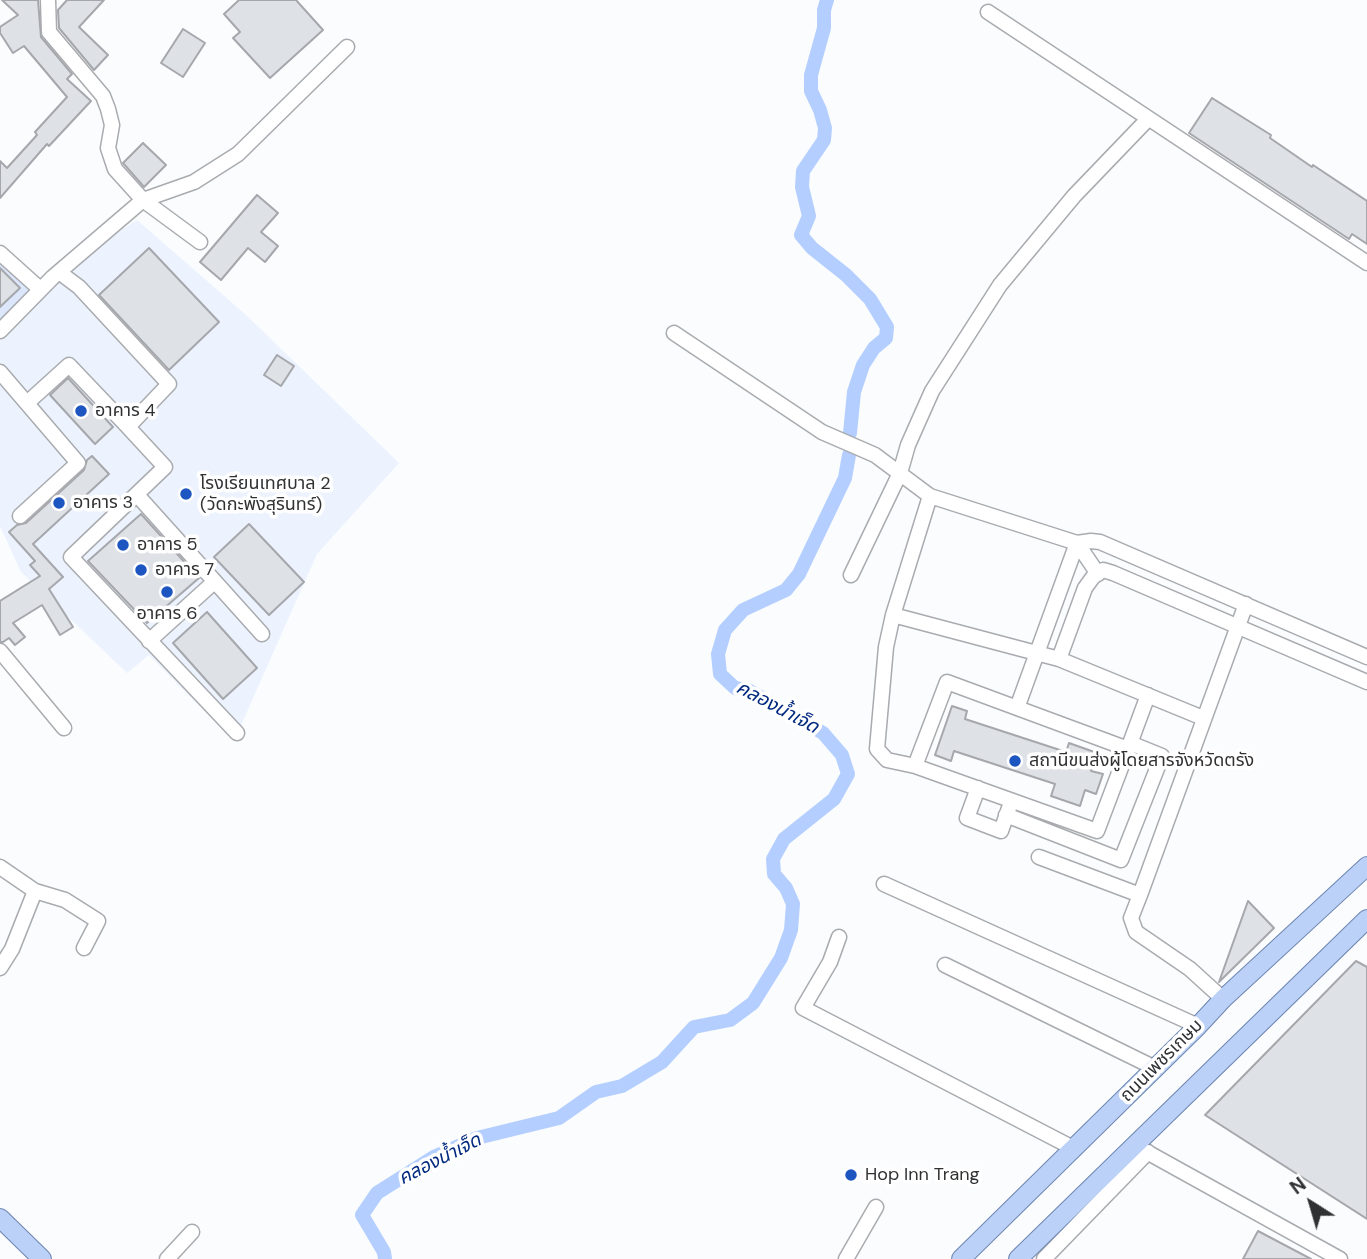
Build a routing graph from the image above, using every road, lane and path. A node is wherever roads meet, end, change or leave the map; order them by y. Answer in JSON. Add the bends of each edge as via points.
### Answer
{"nodes":[{"id":1,"x":48,"y":0,"type":"edge"},
{"id":2,"x":988,"y":12,"type":"dead end"},
{"id":3,"x":346,"y":47,"type":"dead end"},
{"id":4,"x":1148,"y":119,"type":"junction"},
{"id":5,"x":143,"y":200,"type":"junction"},
{"id":6,"x":200,"y":242,"type":"dead end"},
{"id":7,"x":0,"y":253,"type":"edge"},
{"id":8,"x":1367,"y":263,"type":"edge"},
{"id":9,"x":59,"y":272,"type":"junction"},
{"id":10,"x":40,"y":289,"type":"junction"},
{"id":11,"x":0,"y":331,"type":"edge"},
{"id":12,"x":674,"y":333,"type":"dead end"},
{"id":13,"x":0,"y":372,"type":"edge"},
{"id":14,"x":26,"y":403,"type":"junction"},
{"id":15,"x":128,"y":427,"type":"junction"},
{"id":16,"x":900,"y":473,"type":"junction"},
{"id":17,"x":138,"y":496,"type":"junction"},
{"id":18,"x":930,"y":496,"type":"junction"},
{"id":19,"x":20,"y":516,"type":"dead end"},
{"id":20,"x":1077,"y":543,"type":"junction"},
{"id":21,"x":1098,"y":574,"type":"junction"},
{"id":22,"x":851,"y":575,"type":"dead end"},
{"id":23,"x":214,"y":582,"type":"junction"},
{"id":24,"x":1245,"y":604,"type":"junction"},
{"id":25,"x":893,"y":615,"type":"junction"},
{"id":26,"x":1237,"y":627,"type":"junction"},
{"id":27,"x":262,"y":634,"type":"dead end"},
{"id":28,"x":149,"y":641,"type":"junction"},
{"id":29,"x":0,"y":651,"type":"edge"},
{"id":30,"x":1036,"y":651,"type":"junction"},
{"id":31,"x":1367,"y":657,"type":"edge"},
{"id":32,"x":1059,"y":659,"type":"junction"},
{"id":33,"x":1367,"y":682,"type":"edge"},
{"id":34,"x":1148,"y":695,"type":"junction"},
{"id":35,"x":1017,"y":708,"type":"junction"},
{"id":36,"x":1203,"y":718,"type":"junction"},
{"id":37,"x":64,"y":728,"type":"dead end"},
{"id":38,"x":237,"y":733,"type":"dead end"},
{"id":39,"x":1129,"y":746,"type":"junction"},
{"id":40,"x":915,"y":766,"type":"junction"},
{"id":41,"x":978,"y":788,"type":"junction"},
{"id":42,"x":1012,"y":800,"type":"junction"},
{"id":43,"x":1006,"y":815,"type":"junction"},
{"id":44,"x":1039,"y":857,"type":"dead end"},
{"id":45,"x":1367,"y":866,"type":"edge"},
{"id":46,"x":0,"y":867,"type":"edge"},
{"id":47,"x":884,"y":884,"type":"dead end"},
{"id":48,"x":35,"y":891,"type":"junction"},
{"id":49,"x":1140,"y":895,"type":"junction"},
{"id":50,"x":1367,"y":919,"type":"edge"},
{"id":51,"x":839,"y":937,"type":"dead end"},
{"id":52,"x":84,"y":948,"type":"dead end"},
{"id":53,"x":945,"y":965,"type":"dead end"},
{"id":54,"x":0,"y":968,"type":"edge"},
{"id":55,"x":1223,"y":999,"type":"junction"},
{"id":56,"x":1198,"y":1026,"type":"junction"},
{"id":57,"x":1155,"y":1068,"type":"junction"},
{"id":58,"x":1073,"y":1148,"type":"junction"},
{"id":59,"x":1142,"y":1149,"type":"junction"},
{"id":60,"x":876,"y":1207,"type":"dead end"},
{"id":61,"x":0,"y":1218,"type":"edge"},
{"id":62,"x":192,"y":1232,"type":"dead end"},
{"id":63,"x":42,"y":1259,"type":"edge"},
{"id":64,"x":167,"y":1259,"type":"edge"},
{"id":65,"x":846,"y":1259,"type":"edge"},
{"id":66,"x":961,"y":1259,"type":"edge"},
{"id":67,"x":1018,"y":1259,"type":"edge"},
{"id":68,"x":1044,"y":1259,"type":"edge"},
{"id":69,"x":1340,"y":1259,"type":"edge"}],
"edges":[{"from":1,"to":5,"type":"street","via":[[49,32],[103,96],[112,125],[108,148],[115,169]]},
{"from":2,"to":4,"type":"street"},
{"from":3,"to":5,"type":"street","via":[[238,154],[194,182]]},
{"from":4,"to":8,"type":"street"},
{"from":4,"to":16,"type":"street","via":[[1074,196],[1000,285],[932,391]]},
{"from":5,"to":6,"type":"street"},
{"from":5,"to":9,"type":"street"},
{"from":7,"to":10,"type":"street"},
{"from":9,"to":10,"type":"street"},
{"from":9,"to":15,"type":"street","via":[[79,287],[169,384]]},
{"from":10,"to":11,"type":"street"},
{"from":12,"to":16,"type":"street","via":[[822,432],[875,455]]},
{"from":13,"to":14,"type":"street"},
{"from":14,"to":15,"type":"street","via":[[69,365]]},
{"from":14,"to":19,"type":"street","via":[[78,463]]},
{"from":15,"to":17,"type":"street","via":[[165,467]]},
{"from":16,"to":18,"type":"street"},
{"from":16,"to":22,"type":"street"},
{"from":17,"to":23,"type":"street"},
{"from":17,"to":28,"type":"street","via":[[71,557]]},
{"from":18,"to":20,"type":"street"},
{"from":18,"to":25,"type":"street"},
{"from":20,"to":21,"type":"street"},
{"from":20,"to":24,"type":"street","via":[[1100,542]]},
{"from":20,"to":30,"type":"street"},
{"from":21,"to":26,"type":"street","via":[[1102,570],[1114,573]]},
{"from":21,"to":32,"type":"street","via":[[1085,588]]},
{"from":23,"to":27,"type":"street"},
{"from":23,"to":28,"type":"street"},
{"from":24,"to":26,"type":"street"},
{"from":24,"to":31,"type":"street"},
{"from":25,"to":30,"type":"street"},
{"from":25,"to":40,"type":"street","via":[[877,749],[887,760]]},
{"from":26,"to":33,"type":"street"},
{"from":26,"to":36,"type":"street"},
{"from":28,"to":38,"type":"street"},
{"from":29,"to":37,"type":"street"},
{"from":30,"to":32,"type":"street"},
{"from":30,"to":35,"type":"street"},
{"from":32,"to":34,"type":"street"},
{"from":34,"to":36,"type":"street"},
{"from":34,"to":39,"type":"street"},
{"from":35,"to":39,"type":"street"},
{"from":35,"to":40,"type":"street","via":[[947,682]]},
{"from":36,"to":49,"type":"street"},
{"from":39,"to":42,"type":"street","via":[[1097,831]]},
{"from":39,"to":43,"type":"street","via":[[1162,756],[1121,860]]},
{"from":40,"to":41,"type":"street"},
{"from":41,"to":42,"type":"street"},
{"from":41,"to":43,"type":"street","via":[[967,818],[1000,831]]},
{"from":42,"to":43,"type":"street"},
{"from":44,"to":49,"type":"street"},
{"from":45,"to":55,"type":"main road","name":"ถนนเพชรเกษม"},
{"from":46,"to":48,"type":"street"},
{"from":47,"to":56,"type":"street"},
{"from":48,"to":52,"type":"street","via":[[65,900],[98,921]]},
{"from":48,"to":54,"type":"street"},
{"from":49,"to":55,"type":"street","via":[[1132,918],[1136,932],[1190,969]]},
{"from":50,"to":59,"type":"main road"},
{"from":51,"to":58,"type":"street","via":[[803,1008]]},
{"from":53,"to":57,"type":"street"},
{"from":55,"to":56,"type":"main road","name":"ถนนเพชรเกษม"},
{"from":56,"to":57,"type":"main road","name":"ถนนเพชรเกษม"},
{"from":57,"to":58,"type":"main road","name":"ถนนเพชรเกษม"},
{"from":58,"to":66,"type":"main road","name":"ถนนเพชรเกษม"},
{"from":59,"to":67,"type":"main road"},
{"from":59,"to":68,"type":"street"},
{"from":59,"to":69,"type":"street"},
{"from":60,"to":65,"type":"street"},
{"from":61,"to":63,"type":"main road"},
{"from":62,"to":64,"type":"street"}]}
